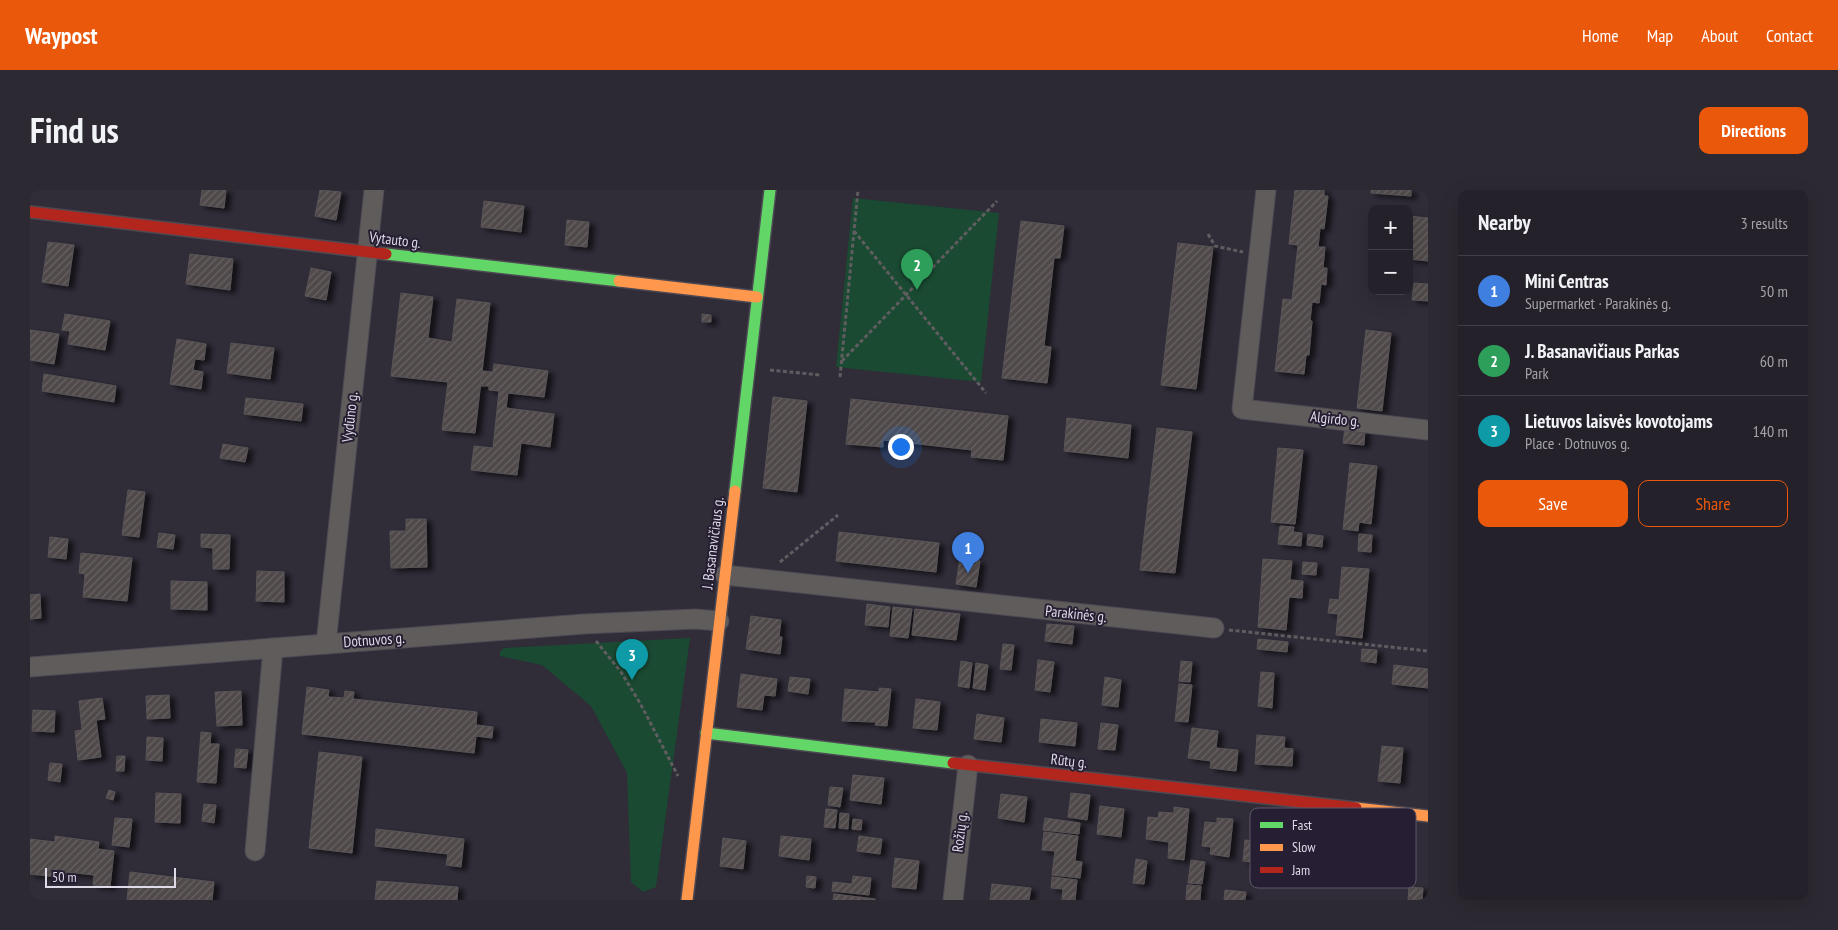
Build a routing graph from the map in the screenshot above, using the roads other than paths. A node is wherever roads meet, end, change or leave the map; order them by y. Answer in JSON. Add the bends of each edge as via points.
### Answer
{"nodes":[{"id":1,"x":374,"y":190,"type":"edge"},
{"id":2,"x":770,"y":190,"type":"edge"},
{"id":3,"x":1266,"y":190,"type":"edge"},
{"id":4,"x":30,"y":212,"type":"edge"},
{"id":5,"x":367,"y":252,"type":"junction"},
{"id":6,"x":757,"y":297,"type":"junction"},
{"id":7,"x":1428,"y":430,"type":"edge"},
{"id":8,"x":725,"y":575,"type":"junction"},
{"id":9,"x":719,"y":621,"type":"junction"},
{"id":10,"x":1214,"y":628,"type":"road end"},
{"id":11,"x":326,"y":644,"type":"junction"},
{"id":12,"x":273,"y":648,"type":"junction"},
{"id":13,"x":30,"y":667,"type":"edge"},
{"id":14,"x":706,"y":733,"type":"junction"},
{"id":15,"x":968,"y":765,"type":"junction"},
{"id":16,"x":1356,"y":808,"type":"edge"},
{"id":17,"x":255,"y":850,"type":"dead end"},
{"id":18,"x":687,"y":900,"type":"edge"},
{"id":19,"x":952,"y":900,"type":"edge"}],
"edges":[{"from":1,"to":5,"type":"street","name":"Vydūno g."},
{"from":2,"to":6,"type":"street","name":"J. Basanavičiaus g."},
{"from":3,"to":7,"type":"street","name":"Algirdo g.","via":[[1242,409]]},
{"from":4,"to":5,"type":"street","name":"Vytauto g."},
{"from":5,"to":6,"type":"street","name":"Vytauto g."},
{"from":5,"to":11,"type":"street","name":"Vydūno g."},
{"from":6,"to":8,"type":"street","name":"J. Basanavičiaus g."},
{"from":8,"to":9,"type":"street","name":"J. Basanavičiaus g."},
{"from":8,"to":10,"type":"street","name":"Parakinės g."},
{"from":9,"to":11,"type":"street","name":"Dotnuvos g.","via":[[695,619],[584,624]]},
{"from":9,"to":14,"type":"street","name":"J. Basanavičiaus g."},
{"from":11,"to":12,"type":"street","name":"Dotnuvos g."},
{"from":12,"to":13,"type":"street","name":"Dotnuvos g."},
{"from":12,"to":17,"type":"street"},
{"from":14,"to":15,"type":"street","name":"Rūtų g."},
{"from":14,"to":18,"type":"street","name":"J. Basanavičiaus g."},
{"from":15,"to":16,"type":"street","name":"Rūtų g."},
{"from":15,"to":19,"type":"street","name":"Rožių g."}]}
